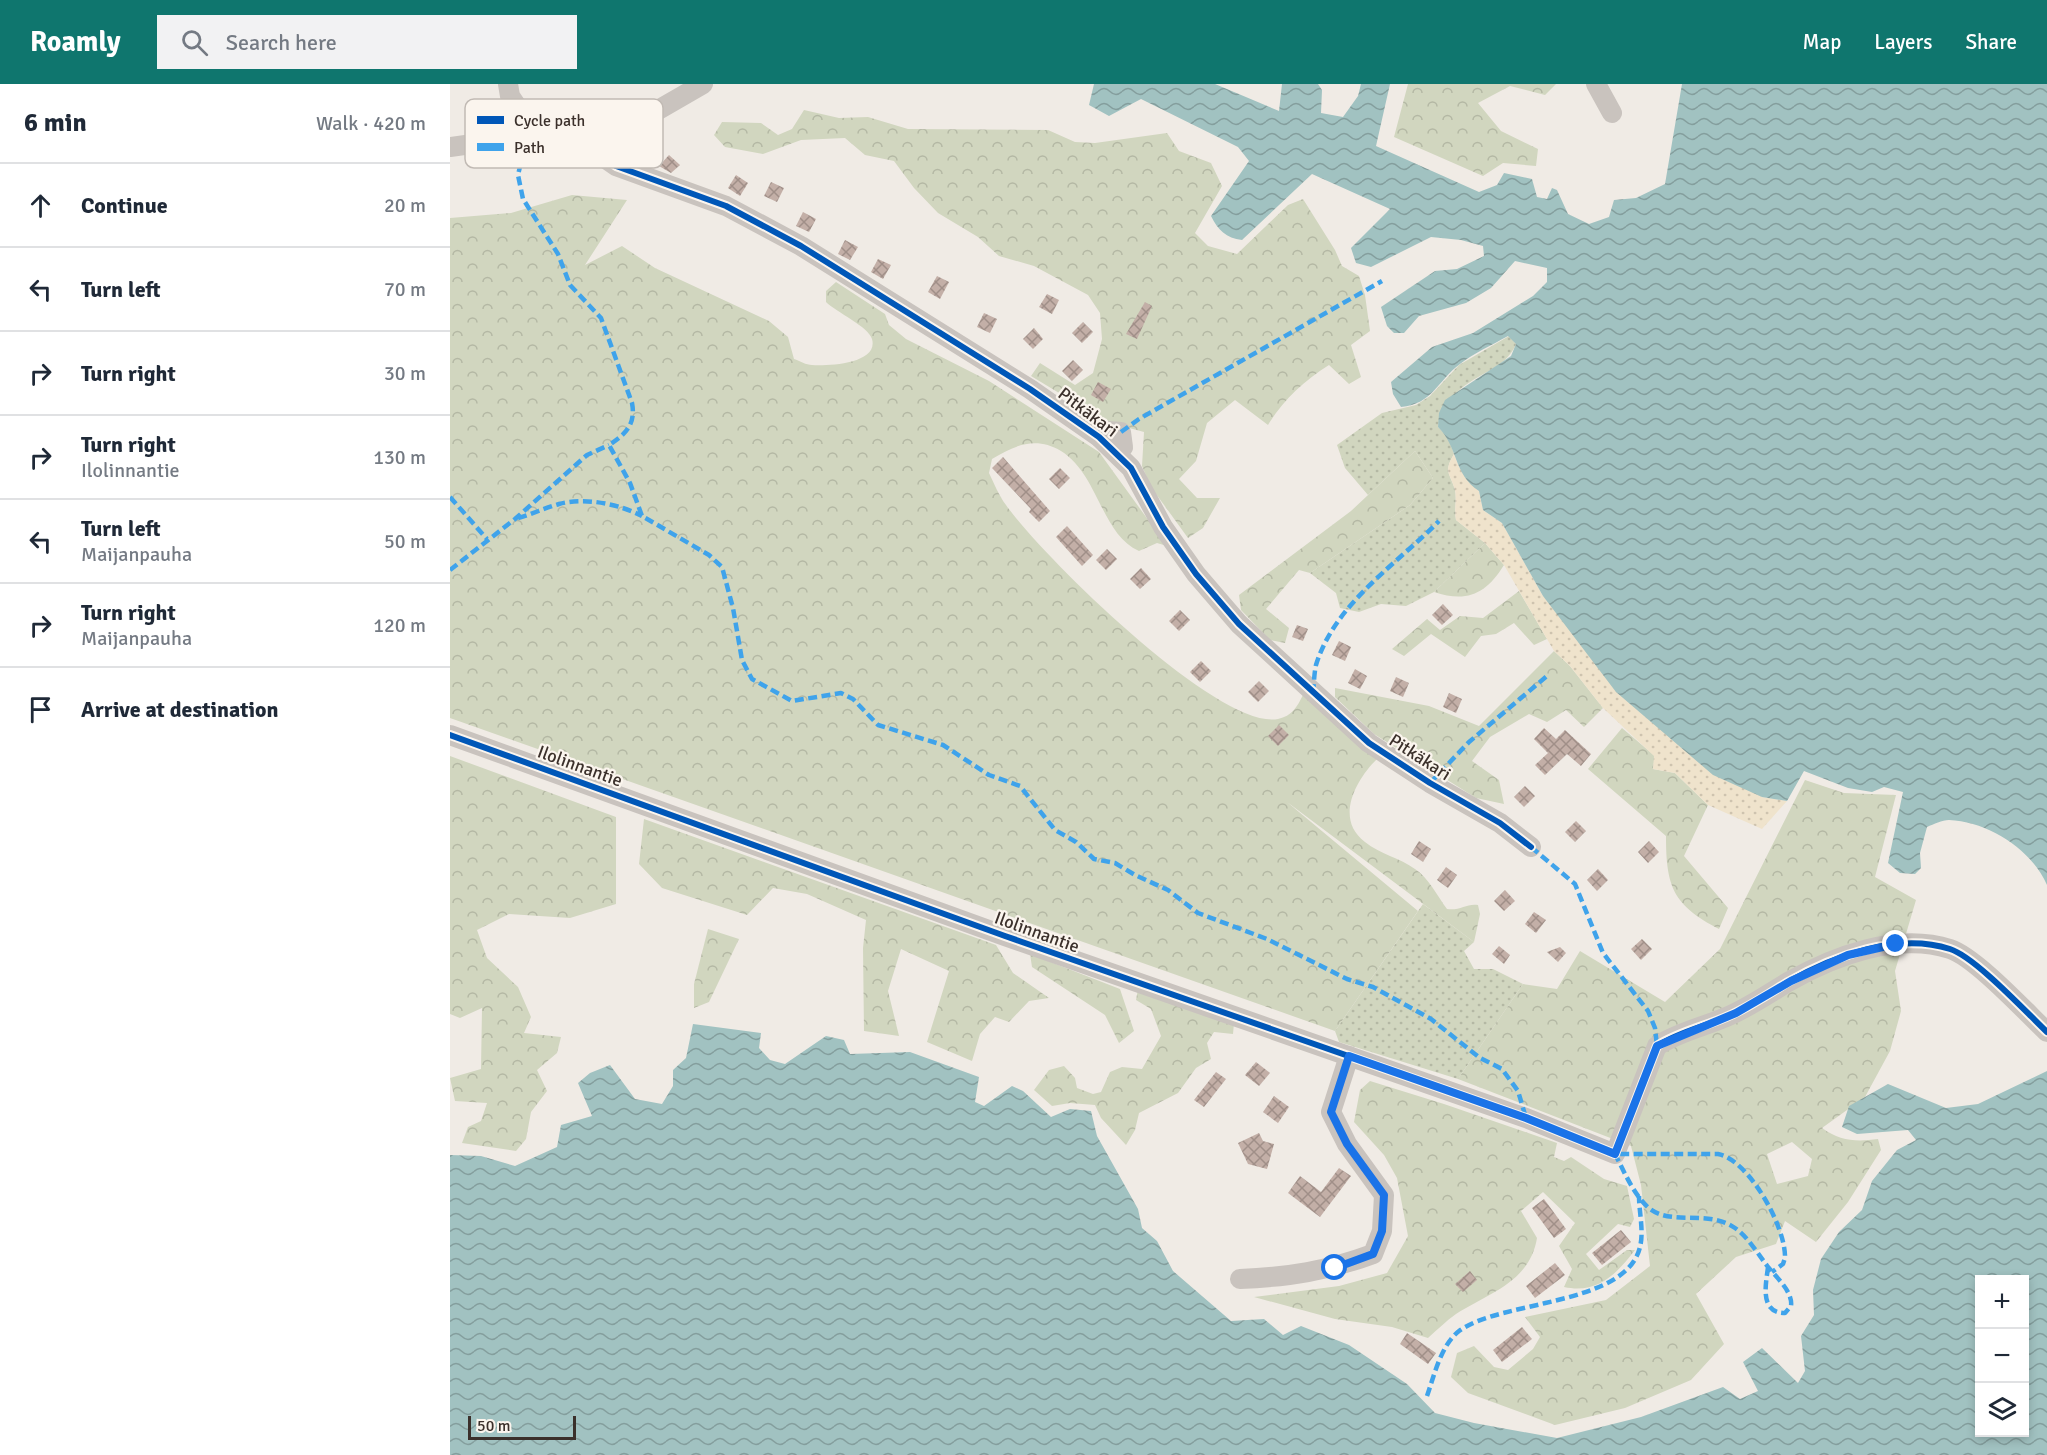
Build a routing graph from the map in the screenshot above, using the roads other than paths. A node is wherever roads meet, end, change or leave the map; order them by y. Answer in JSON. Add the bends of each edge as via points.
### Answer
{"nodes":[{"id":1,"x":507,"y":84,"type":"edge"},
{"id":2,"x":703,"y":84,"type":"edge"},
{"id":3,"x":1596,"y":84,"type":"edge"},
{"id":4,"x":512,"y":99,"type":"edge"},
{"id":5,"x":663,"y":106,"type":"edge"},
{"id":6,"x":1612,"y":113,"type":"dead end"},
{"id":7,"x":465,"y":145,"type":"edge"},
{"id":8,"x":450,"y":147,"type":"edge"},
{"id":9,"x":622,"y":168,"type":"edge"},
{"id":10,"x":450,"y":735,"type":"edge"},
{"id":11,"x":1531,"y":847,"type":"dead end"},
{"id":12,"x":2047,"y":1032,"type":"edge"},
{"id":13,"x":1349,"y":1056,"type":"junction"},
{"id":14,"x":1240,"y":1279,"type":"dead end"}],
"edges":[{"from":1,"to":4,"type":"street"},
{"from":2,"to":5,"type":"street"},
{"from":3,"to":6,"type":"street"},
{"from":7,"to":8,"type":"street"},
{"from":9,"to":11,"type":"street","name":"Pitkäkari","via":[[726,206],[801,246],[1030,389],[1099,437],[1131,468],[1163,527],[1196,574],[1239,624],[1369,742],[1500,823]]},
{"from":10,"to":13,"type":"street","name":"Ilolinnantie"},
{"from":12,"to":13,"type":"street","name":"Ilolinnantie","via":[[1972,960],[1952,950],[1896,944],[1848,955],[1791,981],[1736,1013],[1657,1046],[1615,1154],[1526,1118]]},
{"from":13,"to":14,"type":"street","via":[[1331,1112],[1347,1144],[1384,1195],[1382,1231],[1373,1254],[1335,1268],[1285,1277]]}]}
